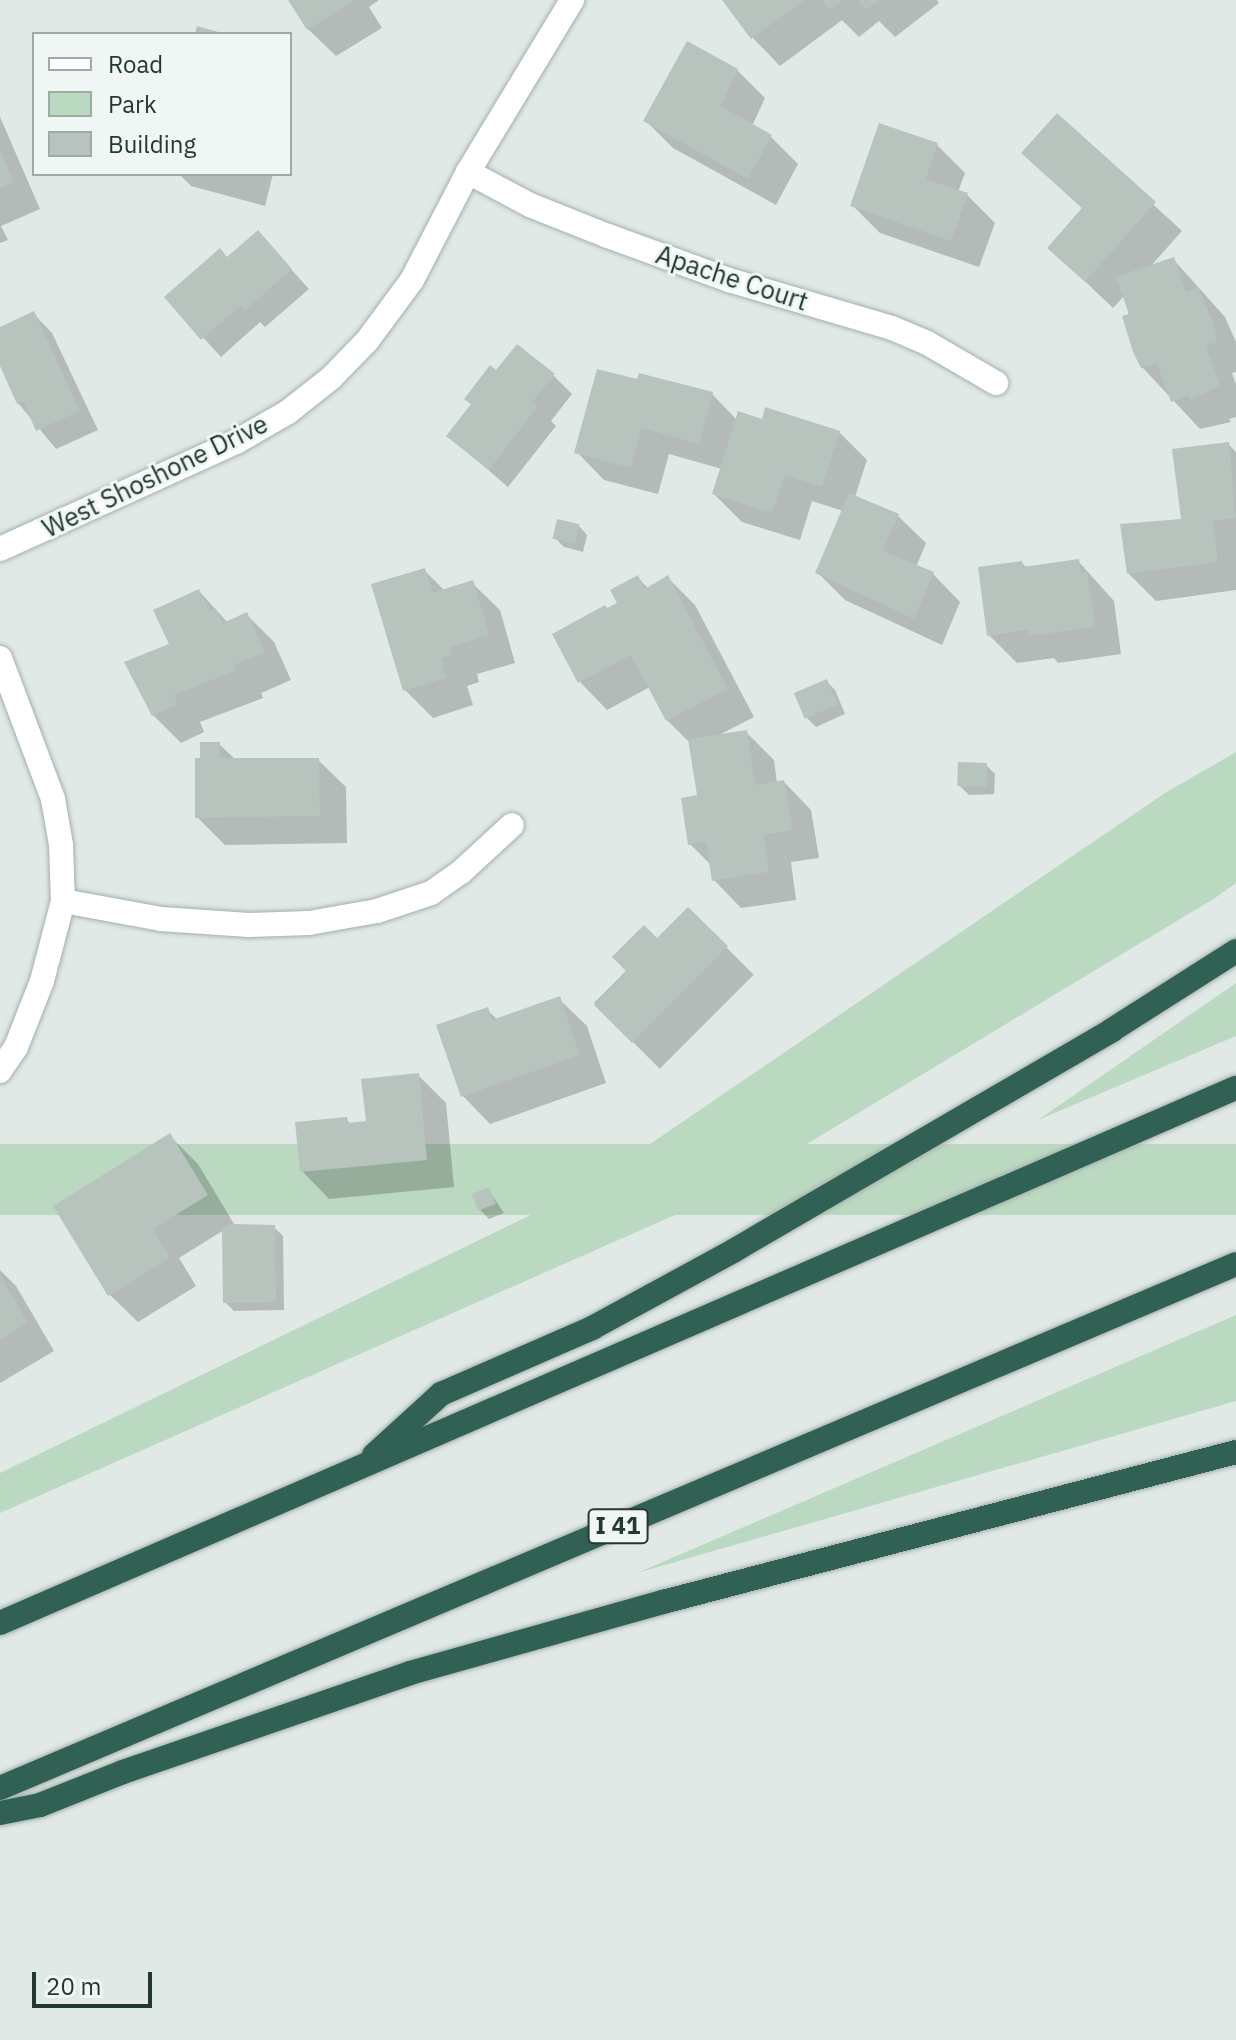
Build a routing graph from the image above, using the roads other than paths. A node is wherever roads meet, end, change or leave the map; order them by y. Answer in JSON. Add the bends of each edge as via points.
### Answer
{"nodes":[{"id":1,"x":572,"y":0,"type":"edge"},
{"id":2,"x":468,"y":172,"type":"junction"},
{"id":3,"x":996,"y":383,"type":"dead end"},
{"id":4,"x":0,"y":549,"type":"edge"},
{"id":5,"x":0,"y":658,"type":"edge"},
{"id":6,"x":512,"y":825,"type":"dead end"},
{"id":7,"x":63,"y":901,"type":"junction"},
{"id":8,"x":1236,"y":951,"type":"edge"},
{"id":9,"x":0,"y":1071,"type":"edge"},
{"id":10,"x":1236,"y":1088,"type":"edge"},
{"id":11,"x":1236,"y":1264,"type":"edge"},
{"id":12,"x":1236,"y":1452,"type":"edge"},
{"id":13,"x":357,"y":1470,"type":"junction"},
{"id":14,"x":0,"y":1623,"type":"edge"},
{"id":15,"x":0,"y":1788,"type":"edge"},
{"id":16,"x":0,"y":1813,"type":"edge"}],
"edges":[{"from":1,"to":2,"type":"street","name":"West Shoshone Drive"},
{"from":2,"to":3,"type":"street","name":"Apache Court","via":[[530,205],[621,241],[729,280],[892,328]]},
{"from":2,"to":4,"type":"street","name":"West Shoshone Drive","via":[[412,280],[367,341],[331,378],[288,412],[236,442]]},
{"from":5,"to":7,"type":"street","via":[[53,799]]},
{"from":6,"to":7,"type":"street","via":[[431,893],[377,911],[309,923],[161,919]]},
{"from":7,"to":9,"type":"street","via":[[42,981],[16,1047]]},
{"from":8,"to":13,"type":"highway","via":[[1112,1030],[733,1251],[592,1328],[441,1394]]},
{"from":10,"to":13,"type":"highway"},
{"from":11,"to":15,"type":"highway","number":"I 41"},
{"from":12,"to":16,"type":"highway","via":[[410,1673],[40,1805]]},
{"from":13,"to":14,"type":"highway"}]}
